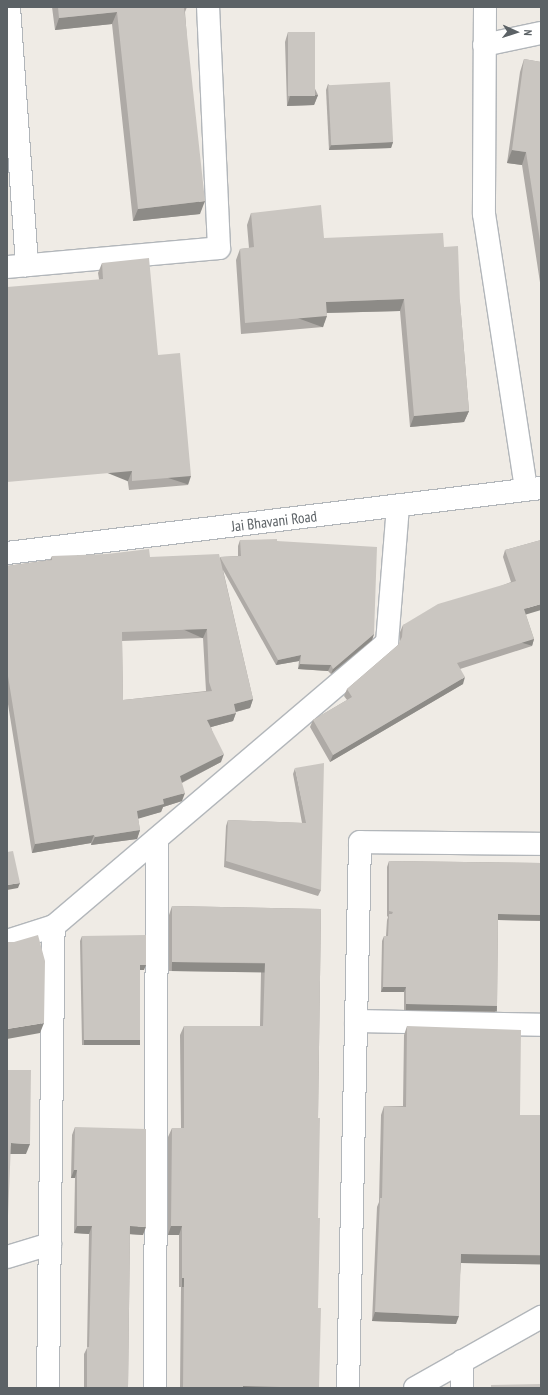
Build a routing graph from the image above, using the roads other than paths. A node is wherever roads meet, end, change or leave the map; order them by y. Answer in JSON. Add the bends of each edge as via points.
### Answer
{"nodes":[{"id":1,"x":9,"y":7,"type":"edge"},
{"id":2,"x":208,"y":7,"type":"edge"},
{"id":3,"x":485,"y":7,"type":"edge"},
{"id":4,"x":541,"y":33,"type":"edge"},
{"id":5,"x":484,"y":45,"type":"junction"},
{"id":6,"x":17,"y":266,"type":"edge"},
{"id":7,"x":533,"y":489,"type":"edge"},
{"id":8,"x":398,"y":506,"type":"junction"},
{"id":9,"x":7,"y":553,"type":"edge"},
{"id":10,"x":157,"y":839,"type":"junction"},
{"id":11,"x":541,"y":844,"type":"edge"},
{"id":12,"x":54,"y":926,"type":"junction"},
{"id":13,"x":7,"y":941,"type":"edge"},
{"id":14,"x":356,"y":1020,"type":"junction"},
{"id":15,"x":541,"y":1025,"type":"edge"},
{"id":16,"x":50,"y":1244,"type":"junction"},
{"id":17,"x":7,"y":1257,"type":"edge"},
{"id":18,"x":541,"y":1317,"type":"edge"},
{"id":19,"x":462,"y":1361,"type":"junction"},
{"id":20,"x":48,"y":1388,"type":"edge"},
{"id":21,"x":155,"y":1388,"type":"edge"},
{"id":22,"x":348,"y":1388,"type":"edge"},
{"id":23,"x":415,"y":1388,"type":"edge"},
{"id":24,"x":462,"y":1388,"type":"edge"}],
"edges":[{"from":1,"to":6,"type":"street"},
{"from":2,"to":6,"type":"street","via":[[219,248]]},
{"from":3,"to":5,"type":"street"},
{"from":4,"to":5,"type":"street"},
{"from":5,"to":7,"type":"street","via":[[484,214]]},
{"from":7,"to":8,"type":"street","name":"Jai Bhavani Road"},
{"from":8,"to":9,"type":"street","name":"Jai Bhavani Road"},
{"from":8,"to":10,"type":"street","via":[[387,643]]},
{"from":10,"to":12,"type":"street"},
{"from":10,"to":21,"type":"street"},
{"from":11,"to":14,"type":"street","via":[[360,842]]},
{"from":12,"to":13,"type":"street"},
{"from":12,"to":16,"type":"street"},
{"from":14,"to":15,"type":"street"},
{"from":14,"to":22,"type":"street"},
{"from":16,"to":17,"type":"street"},
{"from":16,"to":20,"type":"street"},
{"from":18,"to":19,"type":"street"},
{"from":19,"to":23,"type":"street"},
{"from":19,"to":24,"type":"street"}]}
